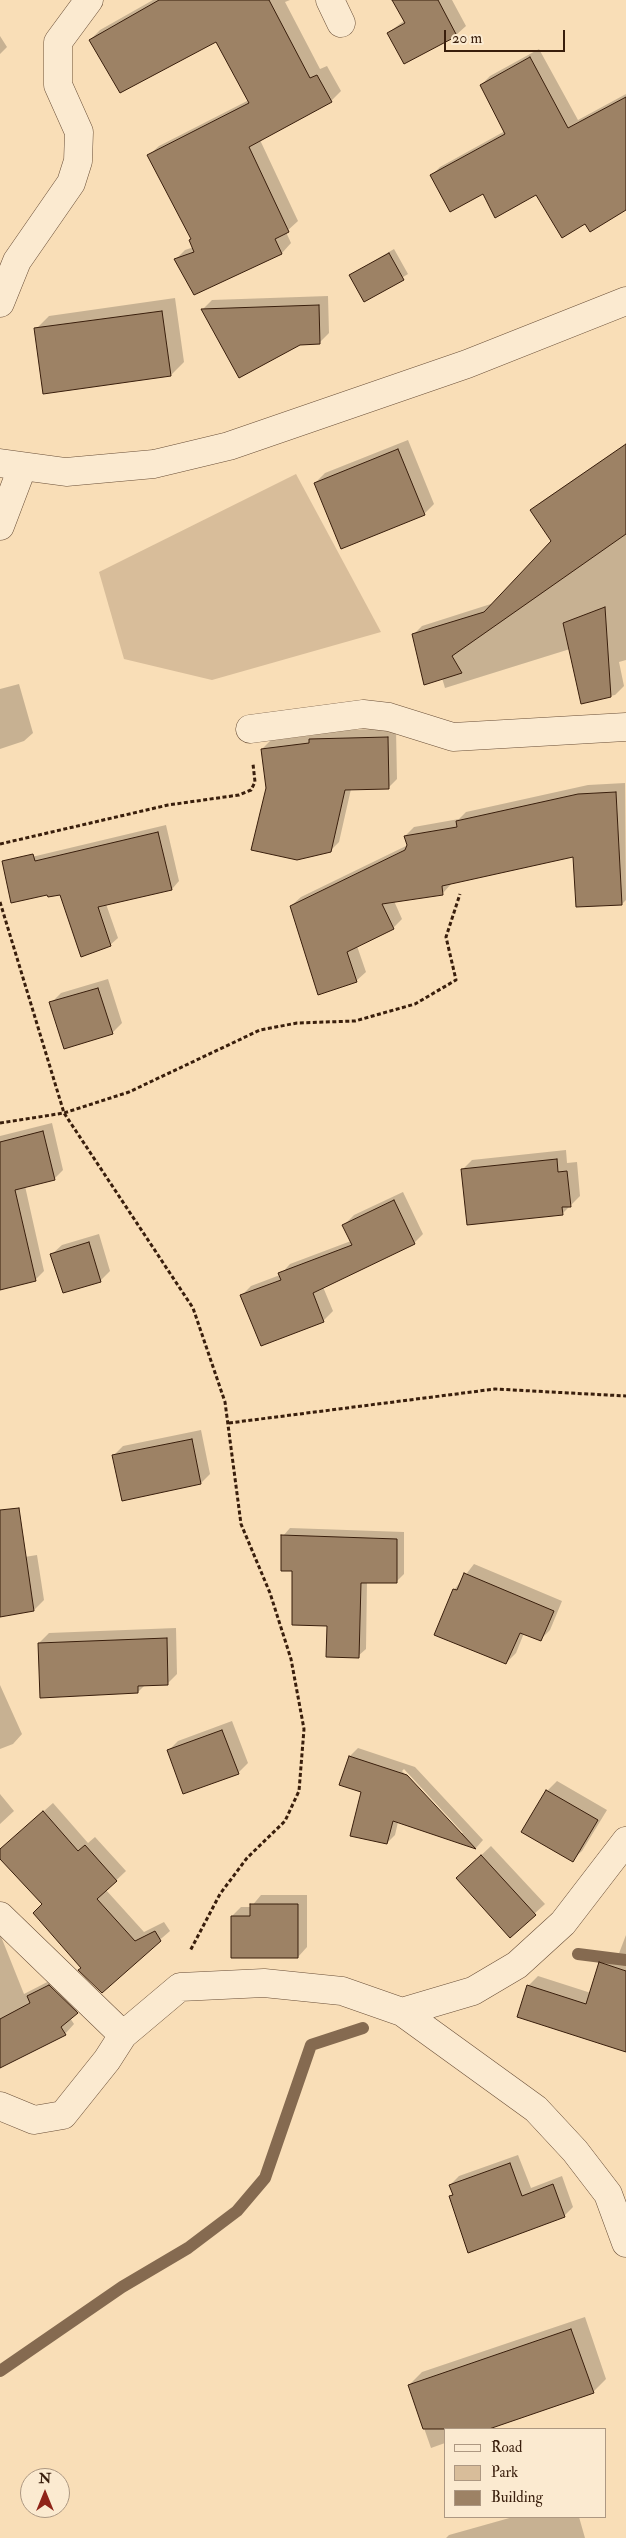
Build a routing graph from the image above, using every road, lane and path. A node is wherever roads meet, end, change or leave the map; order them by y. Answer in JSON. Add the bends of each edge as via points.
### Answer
{"nodes":[{"id":1,"x":89,"y":0,"type":"edge"},
{"id":2,"x":626,"y":301,"type":"edge"},
{"id":3,"x":0,"y":303,"type":"edge"},
{"id":4,"x":11,"y":466,"type":"edge"},
{"id":5,"x":0,"y":526,"type":"edge"},
{"id":6,"x":626,"y":727,"type":"edge"},
{"id":7,"x":250,"y":729,"type":"joint"},
{"id":8,"x":0,"y":844,"type":"edge"},
{"id":9,"x":460,"y":894,"type":"dead end"},
{"id":10,"x":0,"y":902,"type":"edge"},
{"id":11,"x":64,"y":1113,"type":"junction"},
{"id":12,"x":0,"y":1122,"type":"edge"},
{"id":13,"x":626,"y":1396,"type":"edge"},
{"id":14,"x":229,"y":1423,"type":"junction"},
{"id":15,"x":626,"y":1841,"type":"edge"},
{"id":16,"x":0,"y":1916,"type":"edge"},
{"id":17,"x":180,"y":1987,"type":"junction"},
{"id":18,"x":402,"y":2012,"type":"junction"},
{"id":19,"x":123,"y":2035,"type":"junction"},
{"id":20,"x":0,"y":2106,"type":"edge"},
{"id":21,"x":626,"y":2243,"type":"edge"}],
"edges":[{"from":1,"to":3,"type":"street","via":[[58,42],[58,86],[79,132],[78,161],[71,183],[17,261]]},
{"from":2,"to":4,"type":"street","via":[[467,364],[229,446],[154,464],[66,472]]},
{"from":4,"to":5,"type":"street"},
{"from":6,"to":7,"type":"street","via":[[453,737],[389,716],[363,714]]},
{"from":7,"to":8,"type":"path","via":[[255,782],[245,793],[168,805]]},
{"from":9,"to":11,"type":"path","via":[[446,937],[456,980],[415,1004],[355,1021],[297,1023],[260,1030],[129,1092]]},
{"from":10,"to":11,"type":"path"},
{"from":11,"to":12,"type":"path"},
{"from":11,"to":14,"type":"path","via":[[193,1308]]},
{"from":13,"to":14,"type":"path","via":[[495,1389]]},
{"from":14,"to":17,"type":"path","via":[[242,1524],[270,1593],[292,1668],[304,1728],[299,1790],[285,1821],[247,1858],[220,1894],[188,1953]]},
{"from":15,"to":18,"type":"street","via":[[563,1923],[517,1965],[473,1991]]},
{"from":16,"to":19,"type":"street"},
{"from":17,"to":18,"type":"street","via":[[264,1983],[342,1992]]},
{"from":17,"to":19,"type":"street"},
{"from":18,"to":21,"type":"street","via":[[536,2110],[576,2151],[608,2194]]},
{"from":19,"to":20,"type":"street","via":[[63,2115],[34,2120]]}]}
